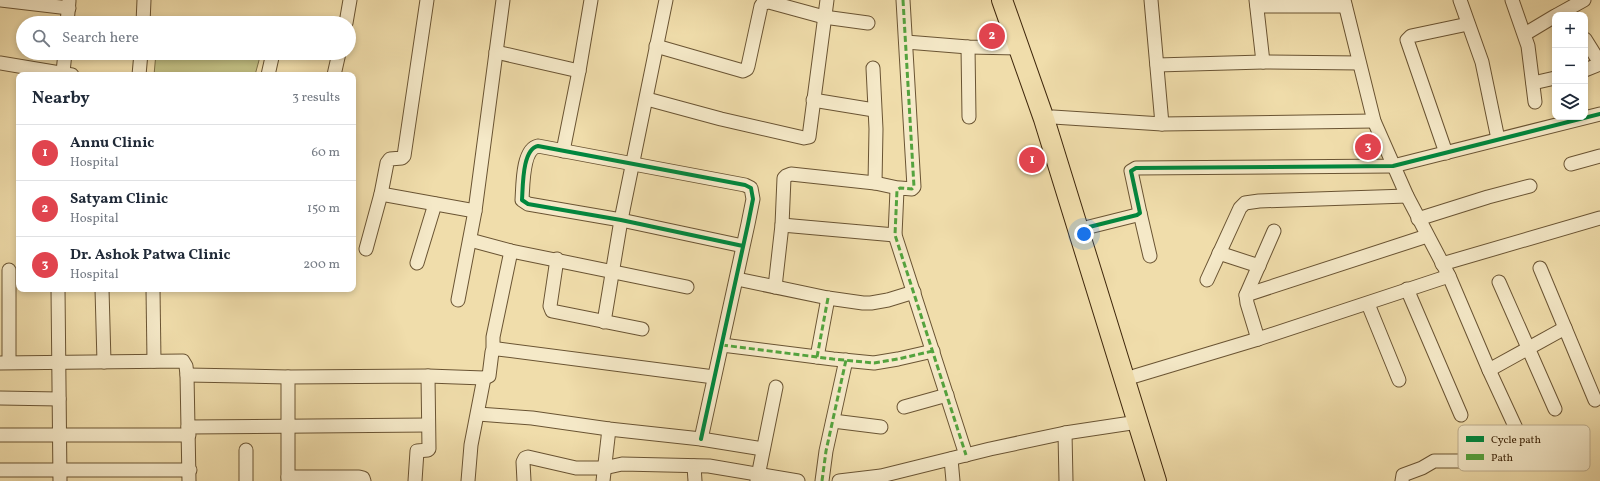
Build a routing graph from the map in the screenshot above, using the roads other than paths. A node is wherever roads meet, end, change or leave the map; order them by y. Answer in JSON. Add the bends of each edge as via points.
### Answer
{"nodes":[{"id":1,"x":1,"y":0,"type":"edge"},
{"id":2,"x":144,"y":0,"type":"edge"},
{"id":3,"x":350,"y":0,"type":"edge"},
{"id":4,"x":427,"y":0,"type":"edge"},
{"id":5,"x":504,"y":0,"type":"edge"},
{"id":6,"x":591,"y":0,"type":"edge"},
{"id":7,"x":666,"y":0,"type":"edge"},
{"id":8,"x":826,"y":0,"type":"edge"},
{"id":9,"x":903,"y":0,"type":"edge"},
{"id":10,"x":1002,"y":0,"type":"edge"},
{"id":11,"x":1016,"y":0,"type":"edge"},
{"id":12,"x":1151,"y":0,"type":"edge"},
{"id":13,"x":1460,"y":0,"type":"edge"},
{"id":14,"x":1512,"y":0,"type":"edge"},
{"id":15,"x":1584,"y":0,"type":"edge"},
{"id":16,"x":1256,"y":3,"type":"edge"},
{"id":17,"x":1344,"y":3,"type":"edge"},
{"id":18,"x":69,"y":4,"type":"edge"},
{"id":19,"x":1565,"y":12,"type":"edge"},
{"id":20,"x":68,"y":16,"type":"edge"},
{"id":21,"x":143,"y":16,"type":"edge"},
{"id":22,"x":347,"y":16,"type":"edge"},
{"id":23,"x":824,"y":17,"type":"junction"},
{"id":24,"x":1552,"y":19,"type":"edge"},
{"id":25,"x":868,"y":24,"type":"dead end"},
{"id":26,"x":1468,"y":24,"type":"junction"},
{"id":27,"x":1525,"y":34,"type":"junction"},
{"id":28,"x":906,"y":42,"type":"junction"},
{"id":29,"x":1588,"y":44,"type":"edge"},
{"id":30,"x":656,"y":46,"type":"junction"},
{"id":31,"x":968,"y":47,"type":"junction"},
{"id":32,"x":1019,"y":48,"type":"junction"},
{"id":33,"x":496,"y":52,"type":"junction"},
{"id":34,"x":66,"y":60,"type":"edge"},
{"id":35,"x":140,"y":60,"type":"edge"},
{"id":36,"x":271,"y":60,"type":"edge"},
{"id":37,"x":337,"y":60,"type":"edge"},
{"id":38,"x":1262,"y":62,"type":"junction"},
{"id":39,"x":0,"y":63,"type":"edge"},
{"id":40,"x":1359,"y":63,"type":"junction"},
{"id":41,"x":1600,"y":64,"type":"edge"},
{"id":42,"x":1156,"y":65,"type":"junction"},
{"id":43,"x":873,"y":68,"type":"dead end"},
{"id":44,"x":1588,"y":69,"type":"edge"},
{"id":45,"x":579,"y":71,"type":"junction"},
{"id":46,"x":56,"y":72,"type":"edge"},
{"id":47,"x":68,"y":72,"type":"edge"},
{"id":48,"x":139,"y":72,"type":"edge"},
{"id":49,"x":269,"y":72,"type":"edge"},
{"id":50,"x":335,"y":72,"type":"edge"},
{"id":51,"x":1552,"y":79,"type":"edge"},
{"id":52,"x":1533,"y":83,"type":"junction"},
{"id":53,"x":647,"y":99,"type":"junction"},
{"id":54,"x":813,"y":100,"type":"junction"},
{"id":55,"x":1535,"y":102,"type":"dead end"},
{"id":56,"x":874,"y":110,"type":"junction"},
{"id":57,"x":1600,"y":114,"type":"edge"},
{"id":58,"x":969,"y":117,"type":"dead end"},
{"id":59,"x":1048,"y":118,"type":"junction"},
{"id":60,"x":1374,"y":122,"type":"junction"},
{"id":61,"x":1162,"y":124,"type":"junction"},
{"id":62,"x":1498,"y":139,"type":"junction"},
{"id":63,"x":563,"y":151,"type":"junction"},
{"id":64,"x":1446,"y":153,"type":"junction"},
{"id":65,"x":1600,"y":156,"type":"edge"},
{"id":66,"x":634,"y":164,"type":"junction"},
{"id":67,"x":1571,"y":164,"type":"dead end"},
{"id":68,"x":1393,"y":166,"type":"junction"},
{"id":69,"x":875,"y":183,"type":"junction"},
{"id":70,"x":1530,"y":186,"type":"dead end"},
{"id":71,"x":898,"y":188,"type":"junction"},
{"id":72,"x":381,"y":194,"type":"junction"},
{"id":73,"x":1407,"y":196,"type":"junction"},
{"id":74,"x":435,"y":204,"type":"junction"},
{"id":75,"x":475,"y":211,"type":"junction"},
{"id":76,"x":1140,"y":213,"type":"junction"},
{"id":77,"x":1600,"y":218,"type":"edge"},
{"id":78,"x":1418,"y":219,"type":"junction"},
{"id":79,"x":621,"y":220,"type":"junction"},
{"id":80,"x":782,"y":225,"type":"junction"},
{"id":81,"x":1089,"y":227,"type":"junction"},
{"id":82,"x":1274,"y":231,"type":"dead end"},
{"id":83,"x":895,"y":235,"type":"junction"},
{"id":84,"x":1428,"y":236,"type":"junction"},
{"id":85,"x":470,"y":240,"type":"junction"},
{"id":86,"x":743,"y":246,"type":"junction"},
{"id":87,"x":366,"y":249,"type":"dead end"},
{"id":88,"x":511,"y":250,"type":"junction"},
{"id":89,"x":1219,"y":253,"type":"junction"},
{"id":90,"x":1150,"y":256,"type":"dead end"},
{"id":91,"x":557,"y":259,"type":"junction"},
{"id":92,"x":417,"y":263,"type":"dead end"},
{"id":93,"x":1442,"y":264,"type":"junction"},
{"id":94,"x":1259,"y":266,"type":"junction"},
{"id":95,"x":1540,"y":268,"type":"dead end"},
{"id":96,"x":9,"y":270,"type":"dead end"},
{"id":97,"x":612,"y":271,"type":"junction"},
{"id":98,"x":1449,"y":276,"type":"junction"},
{"id":99,"x":737,"y":280,"type":"junction"},
{"id":100,"x":1207,"y":280,"type":"dead end"},
{"id":101,"x":1499,"y":282,"type":"dead end"},
{"id":102,"x":687,"y":287,"type":"dead end"},
{"id":103,"x":775,"y":288,"type":"junction"},
{"id":104,"x":1407,"y":289,"type":"junction"},
{"id":105,"x":58,"y":292,"type":"edge"},
{"id":106,"x":102,"y":292,"type":"edge"},
{"id":107,"x":153,"y":292,"type":"edge"},
{"id":108,"x":914,"y":292,"type":"junction"},
{"id":109,"x":1246,"y":295,"type":"junction"},
{"id":110,"x":828,"y":298,"type":"junction"},
{"id":111,"x":458,"y":300,"type":"dead end"},
{"id":112,"x":1368,"y":304,"type":"junction"},
{"id":113,"x":604,"y":322,"type":"junction"},
{"id":114,"x":1565,"y":328,"type":"junction"},
{"id":115,"x":642,"y":329,"type":"dead end"},
{"id":116,"x":1258,"y":339,"type":"junction"},
{"id":117,"x":722,"y":345,"type":"junction"},
{"id":118,"x":1529,"y":348,"type":"junction"},
{"id":119,"x":493,"y":350,"type":"junction"},
{"id":120,"x":933,"y":351,"type":"junction"},
{"id":121,"x":817,"y":357,"type":"junction"},
{"id":122,"x":846,"y":360,"type":"junction"},
{"id":123,"x":154,"y":361,"type":"junction"},
{"id":124,"x":4,"y":362,"type":"edge"},
{"id":125,"x":59,"y":362,"type":"junction"},
{"id":126,"x":104,"y":362,"type":"junction"},
{"id":127,"x":1489,"y":370,"type":"junction"},
{"id":128,"x":187,"y":376,"type":"junction"},
{"id":129,"x":428,"y":376,"type":"junction"},
{"id":130,"x":1135,"y":376,"type":"junction"},
{"id":131,"x":288,"y":377,"type":"junction"},
{"id":132,"x":714,"y":377,"type":"junction"},
{"id":133,"x":484,"y":378,"type":"junction"},
{"id":134,"x":1399,"y":380,"type":"dead end"},
{"id":135,"x":776,"y":388,"type":"dead end"},
{"id":136,"x":947,"y":395,"type":"junction"},
{"id":137,"x":0,"y":398,"type":"edge"},
{"id":138,"x":59,"y":400,"type":"junction"},
{"id":139,"x":1595,"y":400,"type":"dead end"},
{"id":140,"x":904,"y":407,"type":"dead end"},
{"id":141,"x":1555,"y":409,"type":"dead end"},
{"id":142,"x":478,"y":414,"type":"junction"},
{"id":143,"x":1461,"y":415,"type":"dead end"},
{"id":144,"x":833,"y":421,"type":"junction"},
{"id":145,"x":1138,"y":422,"type":"junction"},
{"id":146,"x":428,"y":425,"type":"junction"},
{"id":147,"x":1514,"y":425,"type":"edge"},
{"id":148,"x":288,"y":426,"type":"junction"},
{"id":149,"x":881,"y":427,"type":"dead end"},
{"id":150,"x":609,"y":429,"type":"junction"},
{"id":151,"x":189,"y":431,"type":"junction"},
{"id":152,"x":1065,"y":433,"type":"junction"},
{"id":153,"x":59,"y":434,"type":"junction"},
{"id":154,"x":0,"y":435,"type":"edge"},
{"id":155,"x":701,"y":439,"type":"junction"},
{"id":156,"x":763,"y":449,"type":"junction"},
{"id":157,"x":246,"y":450,"type":"dead end"},
{"id":158,"x":966,"y":455,"type":"junction"},
{"id":159,"x":951,"y":459,"type":"junction"},
{"id":160,"x":1458,"y":461,"type":"edge"},
{"id":161,"x":694,"y":466,"type":"junction"},
{"id":162,"x":604,"y":468,"type":"junction"},
{"id":163,"x":0,"y":470,"type":"edge"},
{"id":164,"x":59,"y":475,"type":"edge"},
{"id":165,"x":190,"y":476,"type":"edge"},
{"id":166,"x":757,"y":477,"type":"edge"},
{"id":167,"x":887,"y":478,"type":"edge"},
{"id":168,"x":288,"y":479,"type":"edge"},
{"id":169,"x":314,"y":480,"type":"edge"},
{"id":170,"x":246,"y":481,"type":"edge"},
{"id":171,"x":364,"y":481,"type":"edge"},
{"id":172,"x":415,"y":481,"type":"edge"},
{"id":173,"x":468,"y":481,"type":"edge"},
{"id":174,"x":524,"y":481,"type":"edge"},
{"id":175,"x":603,"y":481,"type":"edge"},
{"id":176,"x":695,"y":481,"type":"edge"},
{"id":177,"x":798,"y":481,"type":"edge"},
{"id":178,"x":822,"y":481,"type":"edge"},
{"id":179,"x":839,"y":481,"type":"edge"},
{"id":180,"x":953,"y":481,"type":"edge"},
{"id":181,"x":1066,"y":481,"type":"edge"},
{"id":182,"x":1156,"y":481,"type":"edge"},
{"id":183,"x":1169,"y":481,"type":"edge"},
{"id":184,"x":1402,"y":481,"type":"edge"}],
"edges":[{"from":1,"to":18,"type":"street"},
{"from":2,"to":21,"type":"street"},
{"from":3,"to":22,"type":"street"},
{"from":4,"to":72,"type":"street","via":[[404,156],[388,161]]},
{"from":5,"to":33,"type":"street"},
{"from":6,"to":45,"type":"street"},
{"from":7,"to":30,"type":"street"},
{"from":8,"to":23,"type":"street"},
{"from":9,"to":28,"type":"street"},
{"from":10,"to":32,"type":"highway"},
{"from":11,"to":59,"type":"highway"},
{"from":12,"to":42,"type":"street"},
{"from":13,"to":26,"type":"street"},
{"from":14,"to":27,"type":"street"},
{"from":15,"to":19,"type":"street"},
{"from":16,"to":17,"type":"street"},
{"from":16,"to":38,"type":"street"},
{"from":17,"to":40,"type":"street"},
{"from":18,"to":20,"type":"street"},
{"from":23,"to":25,"type":"street"},
{"from":23,"to":30,"type":"street","via":[[769,2],[763,3],[748,66],[740,71]]},
{"from":23,"to":54,"type":"street"},
{"from":24,"to":27,"type":"street"},
{"from":26,"to":62,"type":"street","via":[[1482,62]]},
{"from":26,"to":64,"type":"street","via":[[1411,36],[1407,40]]},
{"from":27,"to":52,"type":"street"},
{"from":28,"to":31,"type":"street"},
{"from":28,"to":71,"type":"street","via":[[914,187]]},
{"from":29,"to":41,"type":"street"},
{"from":30,"to":53,"type":"street"},
{"from":31,"to":32,"type":"street"},
{"from":31,"to":58,"type":"street"},
{"from":32,"to":59,"type":"highway"},
{"from":33,"to":45,"type":"street"},
{"from":33,"to":75,"type":"street"},
{"from":34,"to":47,"type":"street"},
{"from":35,"to":48,"type":"street"},
{"from":36,"to":49,"type":"street"},
{"from":37,"to":50,"type":"street"},
{"from":38,"to":40,"type":"street"},
{"from":38,"to":42,"type":"street"},
{"from":39,"to":46,"type":"street"},
{"from":40,"to":60,"type":"street"},
{"from":41,"to":44,"type":"street"},
{"from":42,"to":61,"type":"street"},
{"from":43,"to":56,"type":"street"},
{"from":45,"to":63,"type":"street"},
{"from":51,"to":52,"type":"street"},
{"from":52,"to":55,"type":"street"},
{"from":53,"to":54,"type":"street","via":[[806,138],[810,135]]},
{"from":53,"to":66,"type":"street"},
{"from":54,"to":56,"type":"street"},
{"from":56,"to":69,"type":"street"},
{"from":57,"to":62,"type":"street"},
{"from":59,"to":61,"type":"street"},
{"from":59,"to":81,"type":"highway"},
{"from":59,"to":145,"type":"highway"},
{"from":60,"to":61,"type":"street"},
{"from":60,"to":68,"type":"street"},
{"from":62,"to":64,"type":"street"},
{"from":63,"to":66,"type":"street"},
{"from":63,"to":79,"type":"street","via":[[533,147],[524,172],[523,201],[531,206]]},
{"from":64,"to":68,"type":"street"},
{"from":65,"to":67,"type":"street"},
{"from":66,"to":79,"type":"street"},
{"from":66,"to":86,"type":"street","via":[[748,186],[753,199]]},
{"from":68,"to":73,"type":"street"},
{"from":68,"to":76,"type":"street","via":[[1136,168],[1131,171]]},
{"from":69,"to":71,"type":"street"},
{"from":69,"to":80,"type":"street","via":[[787,175],[784,178]]},
{"from":70,"to":78,"type":"street"},
{"from":71,"to":83,"type":"street"},
{"from":72,"to":74,"type":"street"},
{"from":72,"to":87,"type":"street"},
{"from":73,"to":78,"type":"street"},
{"from":73,"to":89,"type":"street","via":[[1245,203],[1240,208]]},
{"from":74,"to":75,"type":"street"},
{"from":74,"to":92,"type":"street"},
{"from":75,"to":85,"type":"street"},
{"from":76,"to":81,"type":"street"},
{"from":76,"to":90,"type":"street"},
{"from":77,"to":93,"type":"street"},
{"from":78,"to":84,"type":"street"},
{"from":79,"to":86,"type":"street"},
{"from":79,"to":97,"type":"street"},
{"from":80,"to":83,"type":"street"},
{"from":80,"to":103,"type":"street"},
{"from":81,"to":130,"type":"highway"},
{"from":82,"to":94,"type":"street"},
{"from":83,"to":108,"type":"street"},
{"from":84,"to":93,"type":"street"},
{"from":84,"to":109,"type":"street"},
{"from":85,"to":88,"type":"street"},
{"from":85,"to":111,"type":"street"},
{"from":86,"to":99,"type":"street"},
{"from":88,"to":91,"type":"street"},
{"from":88,"to":119,"type":"street","via":[[493,337]]},
{"from":89,"to":94,"type":"street"},
{"from":89,"to":100,"type":"street"},
{"from":91,"to":97,"type":"street"},
{"from":91,"to":113,"type":"street","via":[[550,309]]},
{"from":93,"to":98,"type":"street"},
{"from":94,"to":109,"type":"street"},
{"from":95,"to":114,"type":"street"},
{"from":96,"to":124,"type":"street"},
{"from":97,"to":102,"type":"street"},
{"from":97,"to":113,"type":"street"},
{"from":98,"to":104,"type":"street"},
{"from":98,"to":127,"type":"street"},
{"from":99,"to":103,"type":"street"},
{"from":99,"to":117,"type":"street"},
{"from":101,"to":118,"type":"street"},
{"from":103,"to":110,"type":"street"},
{"from":104,"to":112,"type":"street"},
{"from":104,"to":143,"type":"street"},
{"from":105,"to":125,"type":"street"},
{"from":106,"to":126,"type":"street"},
{"from":107,"to":123,"type":"street"},
{"from":108,"to":110,"type":"street","via":[[871,303]]},
{"from":108,"to":120,"type":"street"},
{"from":109,"to":116,"type":"street"},
{"from":110,"to":121,"type":"street"},
{"from":112,"to":116,"type":"street"},
{"from":112,"to":134,"type":"street"},
{"from":113,"to":115,"type":"street"},
{"from":114,"to":118,"type":"street"},
{"from":114,"to":139,"type":"street"},
{"from":116,"to":130,"type":"street"},
{"from":117,"to":121,"type":"street"},
{"from":117,"to":132,"type":"street"},
{"from":118,"to":127,"type":"street"},
{"from":118,"to":141,"type":"street"},
{"from":119,"to":132,"type":"street"},
{"from":119,"to":133,"type":"street","via":[[489,376]]},
{"from":120,"to":122,"type":"street","via":[[878,363]]},
{"from":120,"to":136,"type":"street"},
{"from":121,"to":122,"type":"street"},
{"from":122,"to":144,"type":"street"},
{"from":123,"to":126,"type":"street"},
{"from":123,"to":128,"type":"street","via":[[183,361]]},
{"from":124,"to":125,"type":"street"},
{"from":125,"to":126,"type":"street"},
{"from":125,"to":138,"type":"street"},
{"from":127,"to":147,"type":"street"},
{"from":128,"to":131,"type":"street"},
{"from":128,"to":151,"type":"street"},
{"from":129,"to":131,"type":"street"},
{"from":129,"to":133,"type":"street"},
{"from":129,"to":146,"type":"street"},
{"from":130,"to":183,"type":"highway"},
{"from":131,"to":148,"type":"street"},
{"from":132,"to":155,"type":"street"},
{"from":133,"to":142,"type":"street"},
{"from":135,"to":156,"type":"street"},
{"from":136,"to":140,"type":"street"},
{"from":136,"to":158,"type":"street"},
{"from":137,"to":138,"type":"street"},
{"from":138,"to":153,"type":"street"},
{"from":142,"to":150,"type":"street","via":[[532,418]]},
{"from":142,"to":173,"type":"street","via":[[471,445]]},
{"from":144,"to":149,"type":"street"},
{"from":144,"to":178,"type":"street"},
{"from":145,"to":152,"type":"street"},
{"from":145,"to":182,"type":"highway"},
{"from":146,"to":148,"type":"street"},
{"from":146,"to":172,"type":"street","via":[[429,449],[417,451]]},
{"from":148,"to":151,"type":"street"},
{"from":148,"to":168,"type":"street"},
{"from":150,"to":155,"type":"street"},
{"from":150,"to":162,"type":"street"},
{"from":151,"to":153,"type":"street"},
{"from":151,"to":165,"type":"street"},
{"from":152,"to":158,"type":"street"},
{"from":152,"to":181,"type":"street"},
{"from":153,"to":154,"type":"street"},
{"from":153,"to":164,"type":"street"},
{"from":155,"to":156,"type":"street"},
{"from":156,"to":166,"type":"street"},
{"from":157,"to":170,"type":"street"},
{"from":158,"to":159,"type":"street"},
{"from":159,"to":167,"type":"street"},
{"from":159,"to":180,"type":"street"},
{"from":160,"to":184,"type":"street","via":[[1434,461],[1403,475]]},
{"from":161,"to":162,"type":"street","via":[[622,464]]},
{"from":161,"to":166,"type":"street","via":[[724,468]]},
{"from":161,"to":176,"type":"street"},
{"from":162,"to":174,"type":"street","via":[[568,467],[526,458],[523,462]]},
{"from":162,"to":175,"type":"street"},
{"from":163,"to":164,"type":"street"},
{"from":164,"to":165,"type":"street"},
{"from":166,"to":177,"type":"street"},
{"from":167,"to":179,"type":"street"},
{"from":168,"to":169,"type":"street"},
{"from":169,"to":171,"type":"street","via":[[359,477]]}]}
